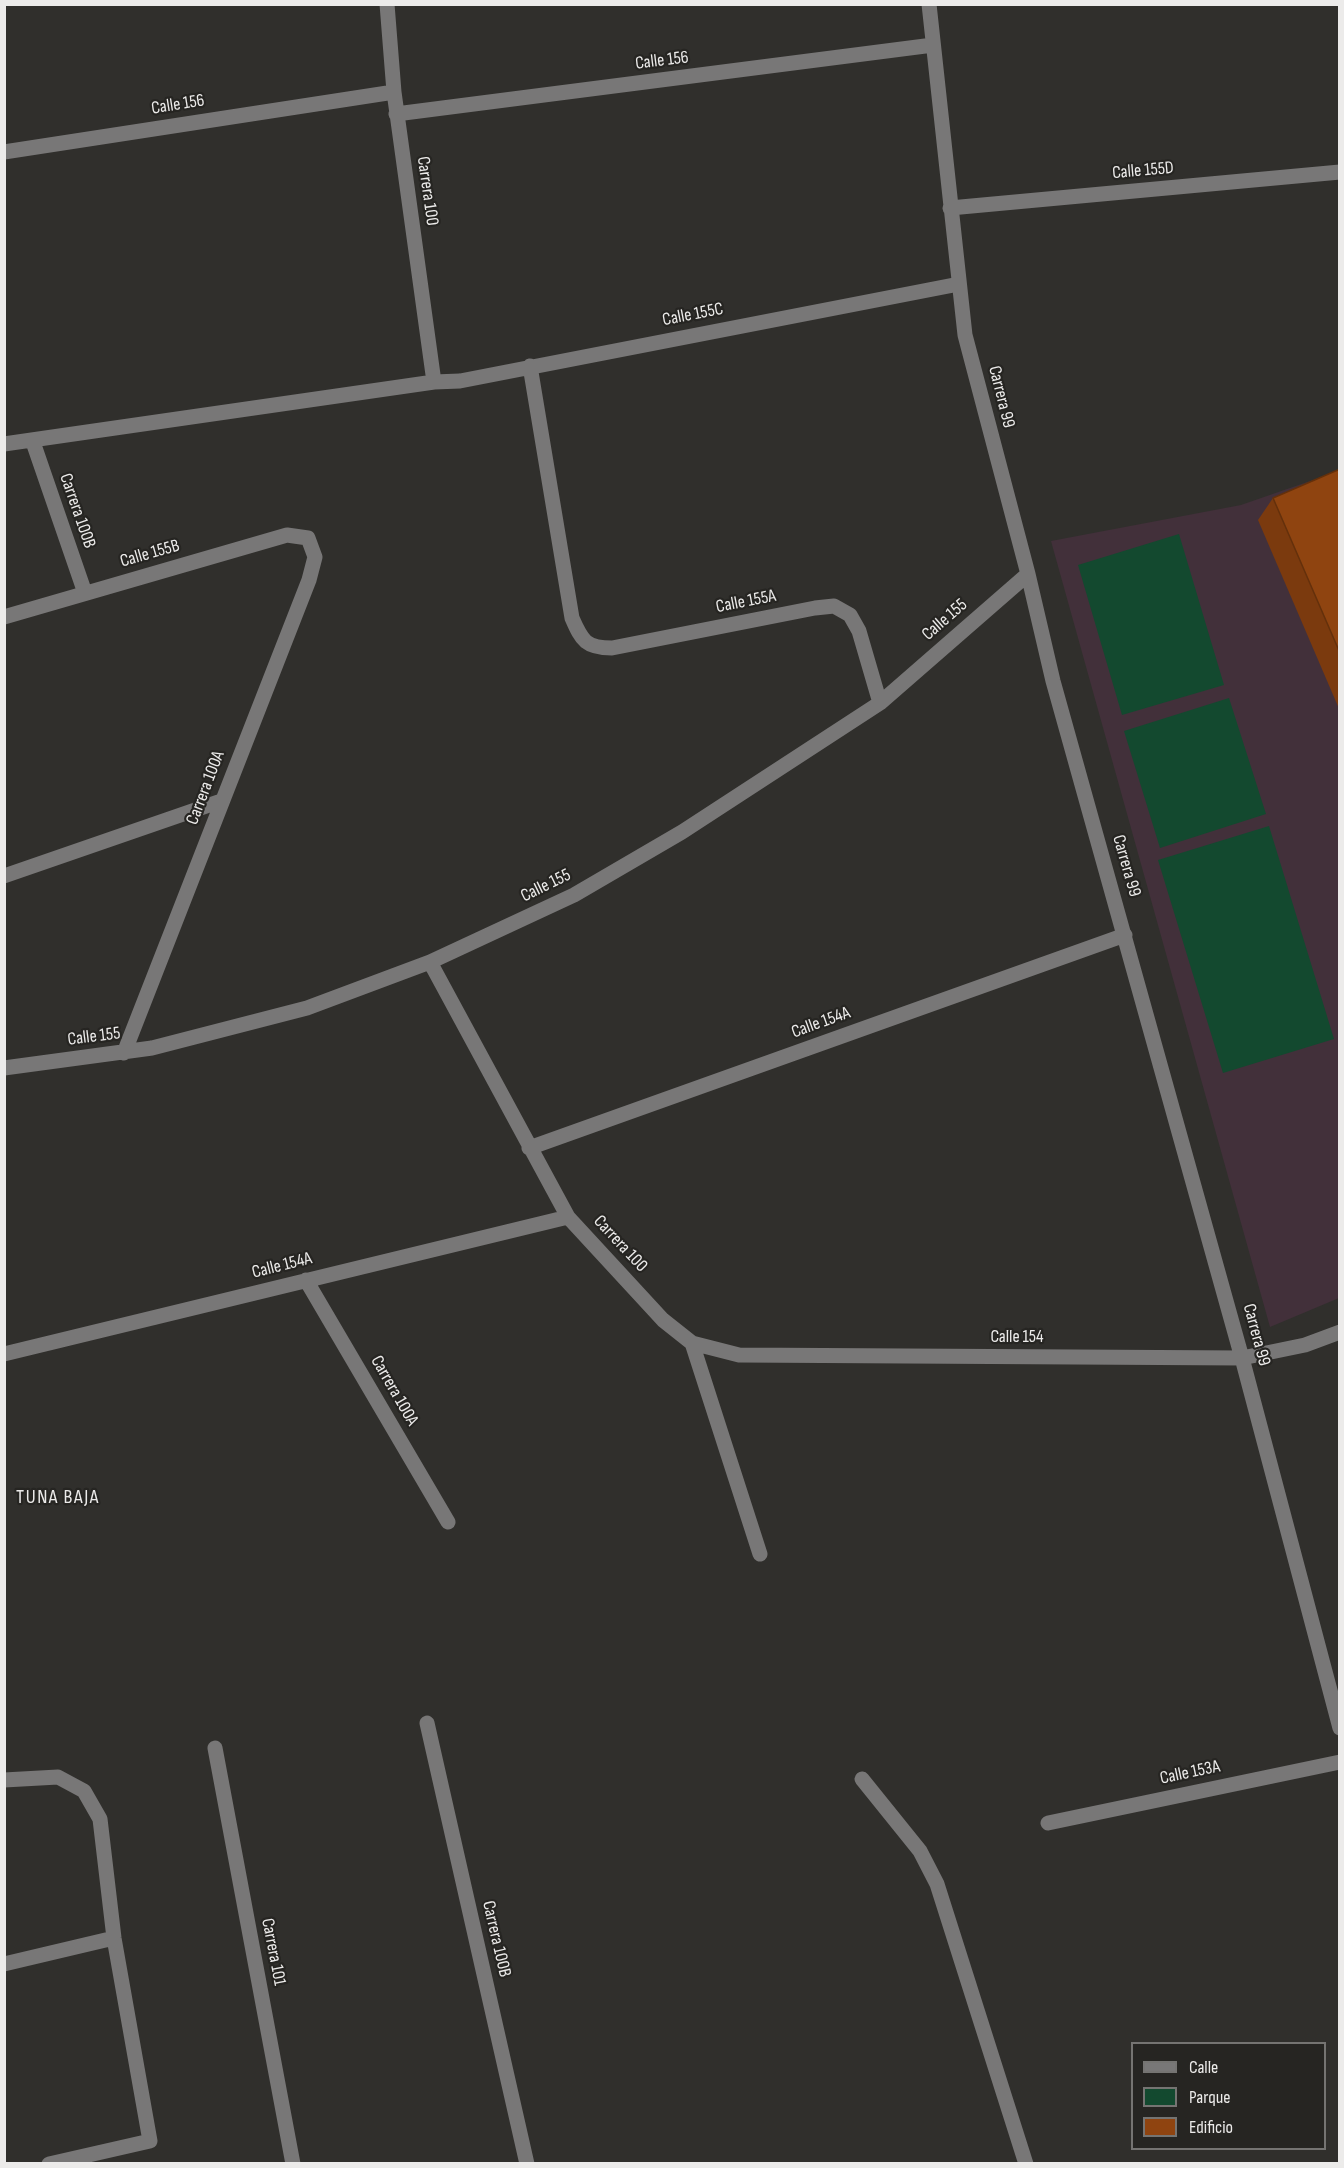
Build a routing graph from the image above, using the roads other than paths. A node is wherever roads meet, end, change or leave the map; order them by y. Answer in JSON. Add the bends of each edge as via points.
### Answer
{"nodes":[{"id":1,"x":387,"y":4,"type":"edge"},
{"id":2,"x":929,"y":4,"type":"edge"},
{"id":3,"x":933,"y":45,"type":"junction"},
{"id":4,"x":394,"y":92,"type":"junction"},
{"id":5,"x":396,"y":114,"type":"junction"},
{"id":6,"x":4,"y":152,"type":"edge"},
{"id":7,"x":1340,"y":172,"type":"edge"},
{"id":8,"x":950,"y":208,"type":"junction"},
{"id":9,"x":959,"y":284,"type":"junction"},
{"id":10,"x":530,"y":366,"type":"junction"},
{"id":11,"x":434,"y":382,"type":"junction"},
{"id":12,"x":33,"y":442,"type":"junction"},
{"id":13,"x":4,"y":444,"type":"edge"},
{"id":14,"x":308,"y":538,"type":"joint"},
{"id":15,"x":1028,"y":574,"type":"junction"},
{"id":16,"x":85,"y":593,"type":"junction"},
{"id":17,"x":4,"y":617,"type":"edge"},
{"id":18,"x":880,"y":703,"type":"junction"},
{"id":19,"x":221,"y":801,"type":"junction"},
{"id":20,"x":4,"y":876,"type":"edge"},
{"id":21,"x":1125,"y":935,"type":"junction"},
{"id":22,"x":430,"y":962,"type":"junction"},
{"id":23,"x":124,"y":1053,"type":"junction"},
{"id":24,"x":4,"y":1068,"type":"edge"},
{"id":25,"x":529,"y":1148,"type":"junction"},
{"id":26,"x":568,"y":1217,"type":"junction"},
{"id":27,"x":306,"y":1280,"type":"junction"},
{"id":28,"x":1340,"y":1332,"type":"edge"},
{"id":29,"x":692,"y":1343,"type":"junction"},
{"id":30,"x":4,"y":1354,"type":"edge"},
{"id":31,"x":1242,"y":1358,"type":"junction"},
{"id":32,"x":448,"y":1522,"type":"dead end"},
{"id":33,"x":760,"y":1554,"type":"dead end"},
{"id":34,"x":427,"y":1723,"type":"dead end"},
{"id":35,"x":1340,"y":1728,"type":"edge"},
{"id":36,"x":215,"y":1748,"type":"dead end"},
{"id":37,"x":1340,"y":1762,"type":"edge"},
{"id":38,"x":862,"y":1779,"type":"dead end"},
{"id":39,"x":4,"y":1780,"type":"edge"},
{"id":40,"x":1048,"y":1823,"type":"dead end"},
{"id":41,"x":114,"y":1938,"type":"junction"},
{"id":42,"x":4,"y":1964,"type":"edge"},
{"id":43,"x":50,"y":2163,"type":"edge"},
{"id":44,"x":293,"y":2163,"type":"edge"},
{"id":45,"x":527,"y":2163,"type":"edge"},
{"id":46,"x":1026,"y":2163,"type":"edge"}],
"edges":[{"from":1,"to":4,"type":"street","name":"Carrera 100"},
{"from":2,"to":3,"type":"street","name":"Carrera 99"},
{"from":3,"to":5,"type":"street","name":"Calle 156"},
{"from":3,"to":8,"type":"street","name":"Carrera 99"},
{"from":4,"to":5,"type":"street","name":"Carrera 100"},
{"from":4,"to":6,"type":"street","name":"Calle 156"},
{"from":5,"to":11,"type":"street","name":"Carrera 100"},
{"from":7,"to":8,"type":"street","name":"Calle 155D"},
{"from":8,"to":9,"type":"street","name":"Carrera 99"},
{"from":9,"to":10,"type":"street","name":"Calle 155C"},
{"from":9,"to":15,"type":"street","name":"Carrera 99","via":[[965,335]]},
{"from":10,"to":11,"type":"street","name":"Calle 155C","via":[[460,381]]},
{"from":10,"to":18,"type":"street","name":"Calle 155A","via":[[572,618],[581,638],[596,648],[612,648],[834,606],[850,615],[859,631]]},
{"from":11,"to":12,"type":"street","name":"Calle 155C"},
{"from":12,"to":13,"type":"street","name":"Calle 155C"},
{"from":12,"to":16,"type":"street","name":"Carrera 100B"},
{"from":14,"to":16,"type":"street","name":"Calle 155B","via":[[287,534]]},
{"from":14,"to":19,"type":"street","name":"Carrera 100A","via":[[315,557],[309,580]]},
{"from":15,"to":18,"type":"street","name":"Calle 155"},
{"from":15,"to":21,"type":"street","name":"Carrera 99","via":[[1053,681]]},
{"from":16,"to":17,"type":"street","name":"Calle 155B"},
{"from":18,"to":22,"type":"street","name":"Calle 155","via":[[682,832],[584,889]]},
{"from":19,"to":20,"type":"street"},
{"from":19,"to":23,"type":"street","name":"Carrera 100A"},
{"from":21,"to":25,"type":"street","name":"Calle 154A"},
{"from":21,"to":31,"type":"street","name":"Carrera 99"},
{"from":22,"to":23,"type":"street","name":"Calle 155","via":[[307,1008]]},
{"from":22,"to":25,"type":"street","name":"Carrera 100"},
{"from":23,"to":24,"type":"street","name":"Calle 155"},
{"from":25,"to":26,"type":"street","name":"Carrera 100"},
{"from":26,"to":27,"type":"street","name":"Calle 154A"},
{"from":26,"to":29,"type":"street","name":"Carrera 100","via":[[663,1320]]},
{"from":27,"to":30,"type":"street","name":"Calle 154A"},
{"from":27,"to":32,"type":"street","name":"Carrera 100A"},
{"from":28,"to":31,"type":"street","name":"Calle 154","via":[[1305,1345]]},
{"from":29,"to":31,"type":"street","name":"Calle 154","via":[[739,1355]]},
{"from":29,"to":33,"type":"street"},
{"from":31,"to":35,"type":"street","name":"Carrera 99"},
{"from":34,"to":45,"type":"street","name":"Carrera 100B"},
{"from":36,"to":44,"type":"street","name":"Carrera 101"},
{"from":37,"to":40,"type":"street","name":"Calle 153A"},
{"from":38,"to":46,"type":"street","via":[[920,1851],[937,1884]]},
{"from":39,"to":41,"type":"street","via":[[58,1777],[84,1791],[100,1819]]},
{"from":41,"to":42,"type":"street"},
{"from":41,"to":43,"type":"street","via":[[150,2141]]}]}
